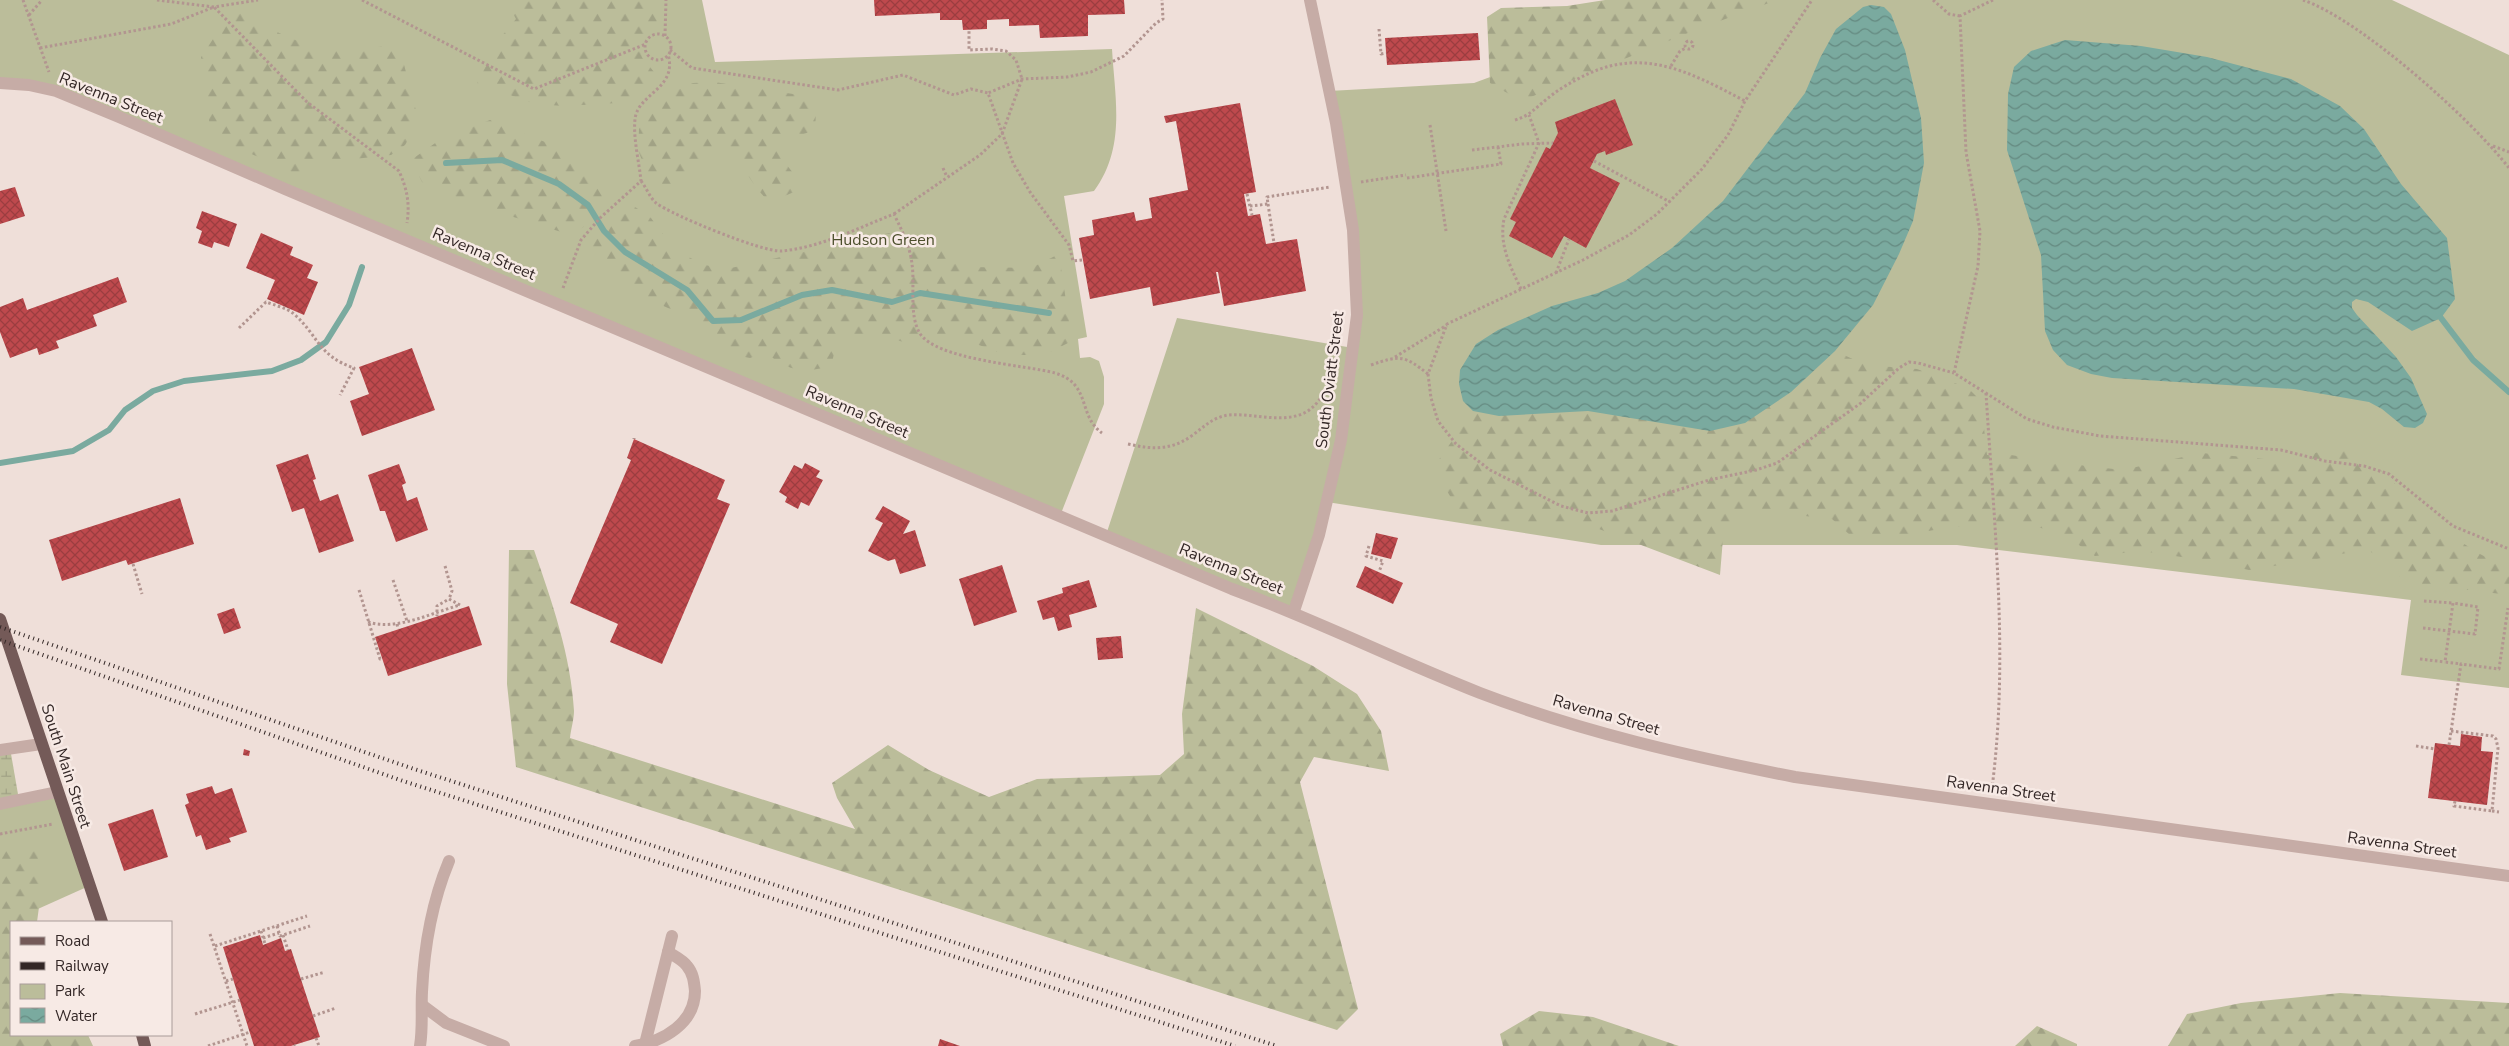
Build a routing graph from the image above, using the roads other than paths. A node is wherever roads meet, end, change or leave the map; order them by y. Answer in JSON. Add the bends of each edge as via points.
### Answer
{"nodes":[{"id":1,"x":1310,"y":0,"type":"edge"},
{"id":2,"x":0,"y":83,"type":"edge"},
{"id":3,"x":1294,"y":611,"type":"junction"},
{"id":4,"x":0,"y":619,"type":"edge"},
{"id":5,"x":41,"y":744,"type":"junction"},
{"id":6,"x":0,"y":750,"type":"edge"},
{"id":7,"x":57,"y":792,"type":"junction"},
{"id":8,"x":0,"y":804,"type":"edge"},
{"id":9,"x":449,"y":861,"type":"dead end"},
{"id":10,"x":2509,"y":876,"type":"edge"},
{"id":11,"x":102,"y":921,"type":"edge"},
{"id":12,"x":672,"y":936,"type":"dead end"},
{"id":13,"x":668,"y":952,"type":"junction"},
{"id":14,"x":422,"y":1005,"type":"junction"},
{"id":15,"x":640,"y":1045,"type":"edge"},
{"id":16,"x":420,"y":1046,"type":"edge"},
{"id":17,"x":504,"y":1046,"type":"edge"}],
"edges":[{"from":1,"to":3,"type":"street","name":"South Oviatt Street","via":[[1346,184],[1357,315],[1341,440],[1319,535]]},
{"from":2,"to":3,"type":"street","name":"Ravenna Street","via":[[56,91],[1232,589]]},
{"from":3,"to":10,"type":"street","name":"Ravenna Street","via":[[1349,638],[1481,693],[1584,728],[1701,759],[1795,777]]},
{"from":4,"to":5,"type":"main road","name":"South Main Street"},
{"from":5,"to":6,"type":"street"},
{"from":5,"to":7,"type":"main road","name":"South Main Street"},
{"from":7,"to":8,"type":"street"},
{"from":7,"to":11,"type":"main road","name":"South Main Street"},
{"from":9,"to":14,"type":"street","via":[[432,914],[425,954]]},
{"from":12,"to":13,"type":"street"},
{"from":13,"to":15,"type":"street"},
{"from":13,"to":15,"type":"street","via":[[687,965],[694,978],[695,1002],[685,1021],[666,1036]]},
{"from":14,"to":16,"type":"street"},
{"from":14,"to":17,"type":"street","via":[[446,1023]]}]}
